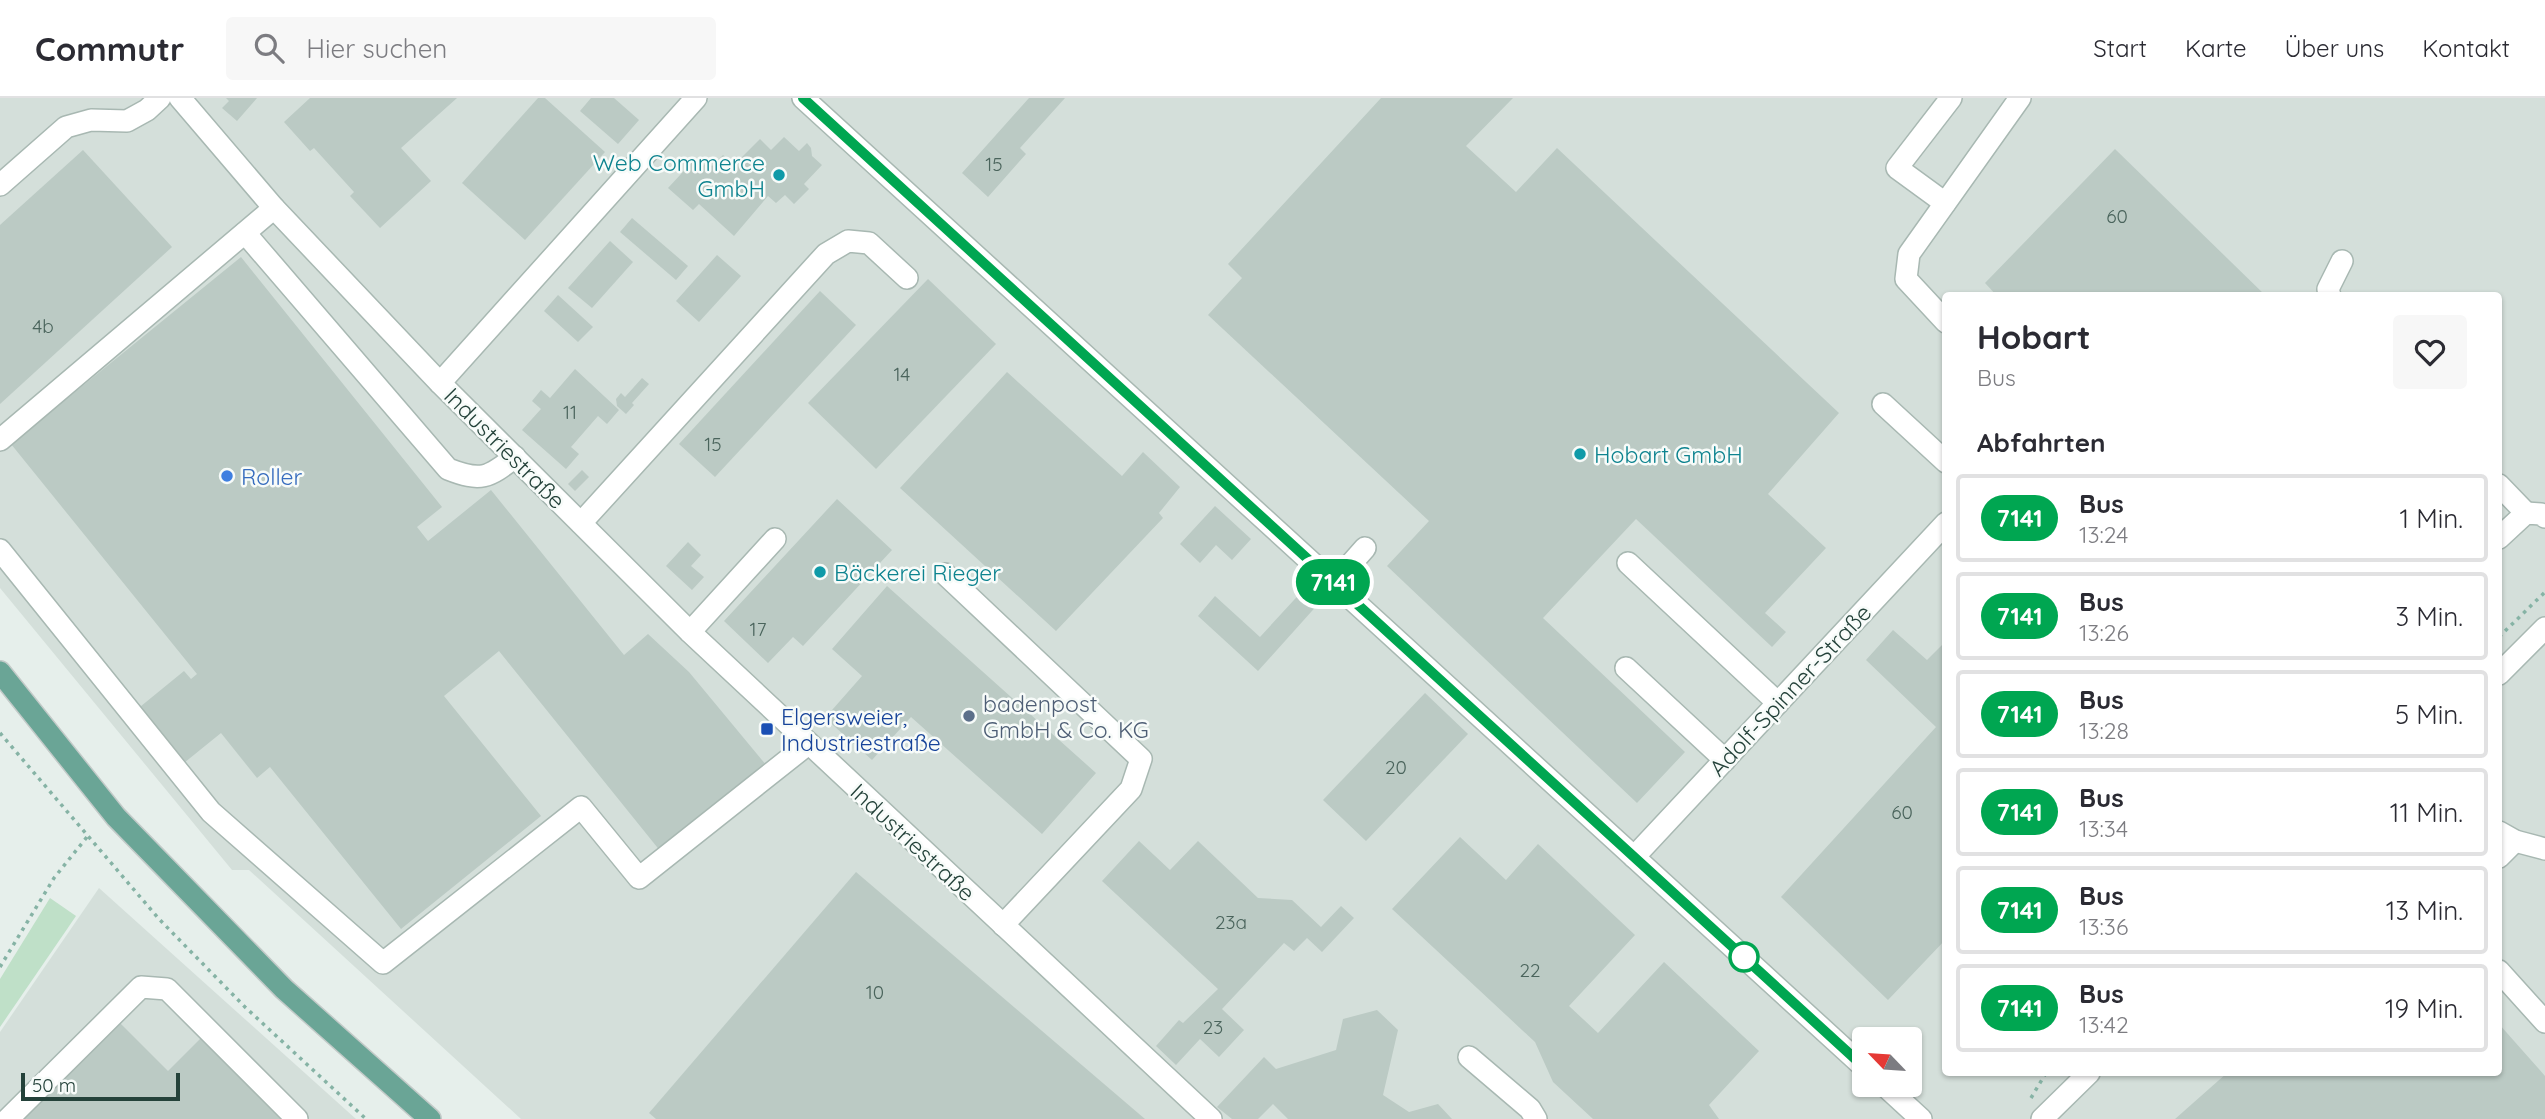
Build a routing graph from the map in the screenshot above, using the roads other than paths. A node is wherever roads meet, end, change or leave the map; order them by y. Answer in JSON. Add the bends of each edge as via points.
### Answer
{"nodes":[{"id":1,"x":160,"y":98,"type":"edge"},
{"id":2,"x":180,"y":98,"type":"edge"},
{"id":3,"x":696,"y":98,"type":"edge"},
{"id":4,"x":803,"y":98,"type":"edge"},
{"id":5,"x":1951,"y":98,"type":"edge"},
{"id":6,"x":2020,"y":98,"type":"edge"},
{"id":7,"x":0,"y":185,"type":"edge"},
{"id":8,"x":1945,"y":203,"type":"junction"},
{"id":9,"x":274,"y":208,"type":"junction"},
{"id":10,"x":245,"y":233,"type":"junction"},
{"id":11,"x":2342,"y":261,"type":"dead end"},
{"id":12,"x":907,"y":278,"type":"dead end"},
{"id":13,"x":2329,"y":292,"type":"edge"},
{"id":14,"x":1942,"y":318,"type":"edge"},
{"id":15,"x":440,"y":383,"type":"junction"},
{"id":16,"x":1883,"y":404,"type":"dead end"},
{"id":17,"x":0,"y":440,"type":"edge"},
{"id":18,"x":515,"y":457,"type":"junction"},
{"id":19,"x":1942,"y":458,"type":"edge"},
{"id":20,"x":2502,"y":487,"type":"edge"},
{"id":21,"x":2536,"y":515,"type":"edge"},
{"id":22,"x":581,"y":523,"type":"junction"},
{"id":23,"x":1942,"y":527,"type":"edge"},
{"id":24,"x":2502,"y":536,"type":"edge"},
{"id":25,"x":775,"y":539,"type":"dead end"},
{"id":26,"x":1365,"y":548,"type":"dead end"},
{"id":27,"x":0,"y":550,"type":"edge"},
{"id":28,"x":1628,"y":563,"type":"dead end"},
{"id":29,"x":945,"y":574,"type":"dead end"},
{"id":30,"x":1334,"y":583,"type":"junction"},
{"id":31,"x":2545,"y":628,"type":"edge"},
{"id":32,"x":690,"y":632,"type":"junction"},
{"id":33,"x":1626,"y":668,"type":"dead end"},
{"id":34,"x":0,"y":671,"type":"edge"},
{"id":35,"x":2502,"y":671,"type":"edge"},
{"id":36,"x":1779,"y":703,"type":"junction"},
{"id":37,"x":808,"y":744,"type":"junction"},
{"id":38,"x":1725,"y":760,"type":"junction"},
{"id":39,"x":2507,"y":837,"type":"edge"},
{"id":40,"x":2545,"y":849,"type":"edge"},
{"id":41,"x":1634,"y":857,"type":"junction"},
{"id":42,"x":1003,"y":925,"type":"junction"},
{"id":43,"x":2502,"y":974,"type":"edge"},
{"id":44,"x":2545,"y":1022,"type":"edge"},
{"id":45,"x":1852,"y":1056,"type":"edge"},
{"id":46,"x":1469,"y":1057,"type":"dead end"},
{"id":47,"x":2085,"y":1076,"type":"edge"},
{"id":48,"x":1897,"y":1097,"type":"edge"},
{"id":49,"x":2035,"y":1110,"type":"edge"},
{"id":50,"x":8,"y":1119,"type":"edge"},
{"id":51,"x":297,"y":1119,"type":"edge"},
{"id":52,"x":430,"y":1119,"type":"edge"},
{"id":53,"x":1211,"y":1119,"type":"edge"},
{"id":54,"x":1536,"y":1119,"type":"edge"},
{"id":55,"x":1921,"y":1119,"type":"edge"}],
"edges":[{"from":1,"to":7,"type":"street","via":[[127,121],[91,120],[66,127]]},
{"from":2,"to":9,"type":"street","name":"Industriestraße"},
{"from":3,"to":15,"type":"street","name":"Industriestraße"},
{"from":4,"to":30,"type":"street"},
{"from":5,"to":8,"type":"street","via":[[1898,168]]},
{"from":6,"to":8,"type":"street"},
{"from":8,"to":14,"type":"street","via":[[1909,254],[1906,279]]},
{"from":9,"to":10,"type":"street"},
{"from":9,"to":15,"type":"street","name":"Industriestraße"},
{"from":10,"to":17,"type":"street"},
{"from":10,"to":18,"type":"street","via":[[448,469],[470,477],[494,474]]},
{"from":11,"to":13,"type":"street"},
{"from":12,"to":22,"type":"street","via":[[869,243],[848,241],[826,254]]},
{"from":15,"to":18,"type":"street","name":"Industriestraße"},
{"from":16,"to":19,"type":"street"},
{"from":18,"to":22,"type":"street","name":"Industriestraße"},
{"from":20,"to":21,"type":"street"},
{"from":21,"to":24,"type":"street"},
{"from":22,"to":32,"type":"street","name":"Industriestraße"},
{"from":23,"to":36,"type":"street","name":"Adolf-Spinner-Straße"},
{"from":25,"to":32,"type":"street"},
{"from":26,"to":30,"type":"street"},
{"from":27,"to":37,"type":"street","via":[[211,812],[383,963],[581,807],[639,878]]},
{"from":28,"to":36,"type":"street"},
{"from":29,"to":42,"type":"street","via":[[1141,759],[1131,789]]},
{"from":30,"to":41,"type":"street"},
{"from":31,"to":35,"type":"street"},
{"from":32,"to":37,"type":"street","name":"Industriestraße"},
{"from":33,"to":38,"type":"street"},
{"from":34,"to":52,"type":"main road","via":[[116,817],[284,989]]},
{"from":36,"to":38,"type":"street","name":"Adolf-Spinner-Straße"},
{"from":37,"to":42,"type":"street","name":"Industriestraße"},
{"from":38,"to":41,"type":"street","name":"Adolf-Spinner-Straße"},
{"from":39,"to":40,"type":"street"},
{"from":41,"to":45,"type":"street"},
{"from":42,"to":53,"type":"street","name":"Industriestraße"},
{"from":43,"to":44,"type":"street"},
{"from":46,"to":54,"type":"street","via":[[1530,1108]]},
{"from":47,"to":49,"type":"street"},
{"from":48,"to":55,"type":"street"},
{"from":50,"to":51,"type":"street","via":[[141,987],[167,989]]}]}
